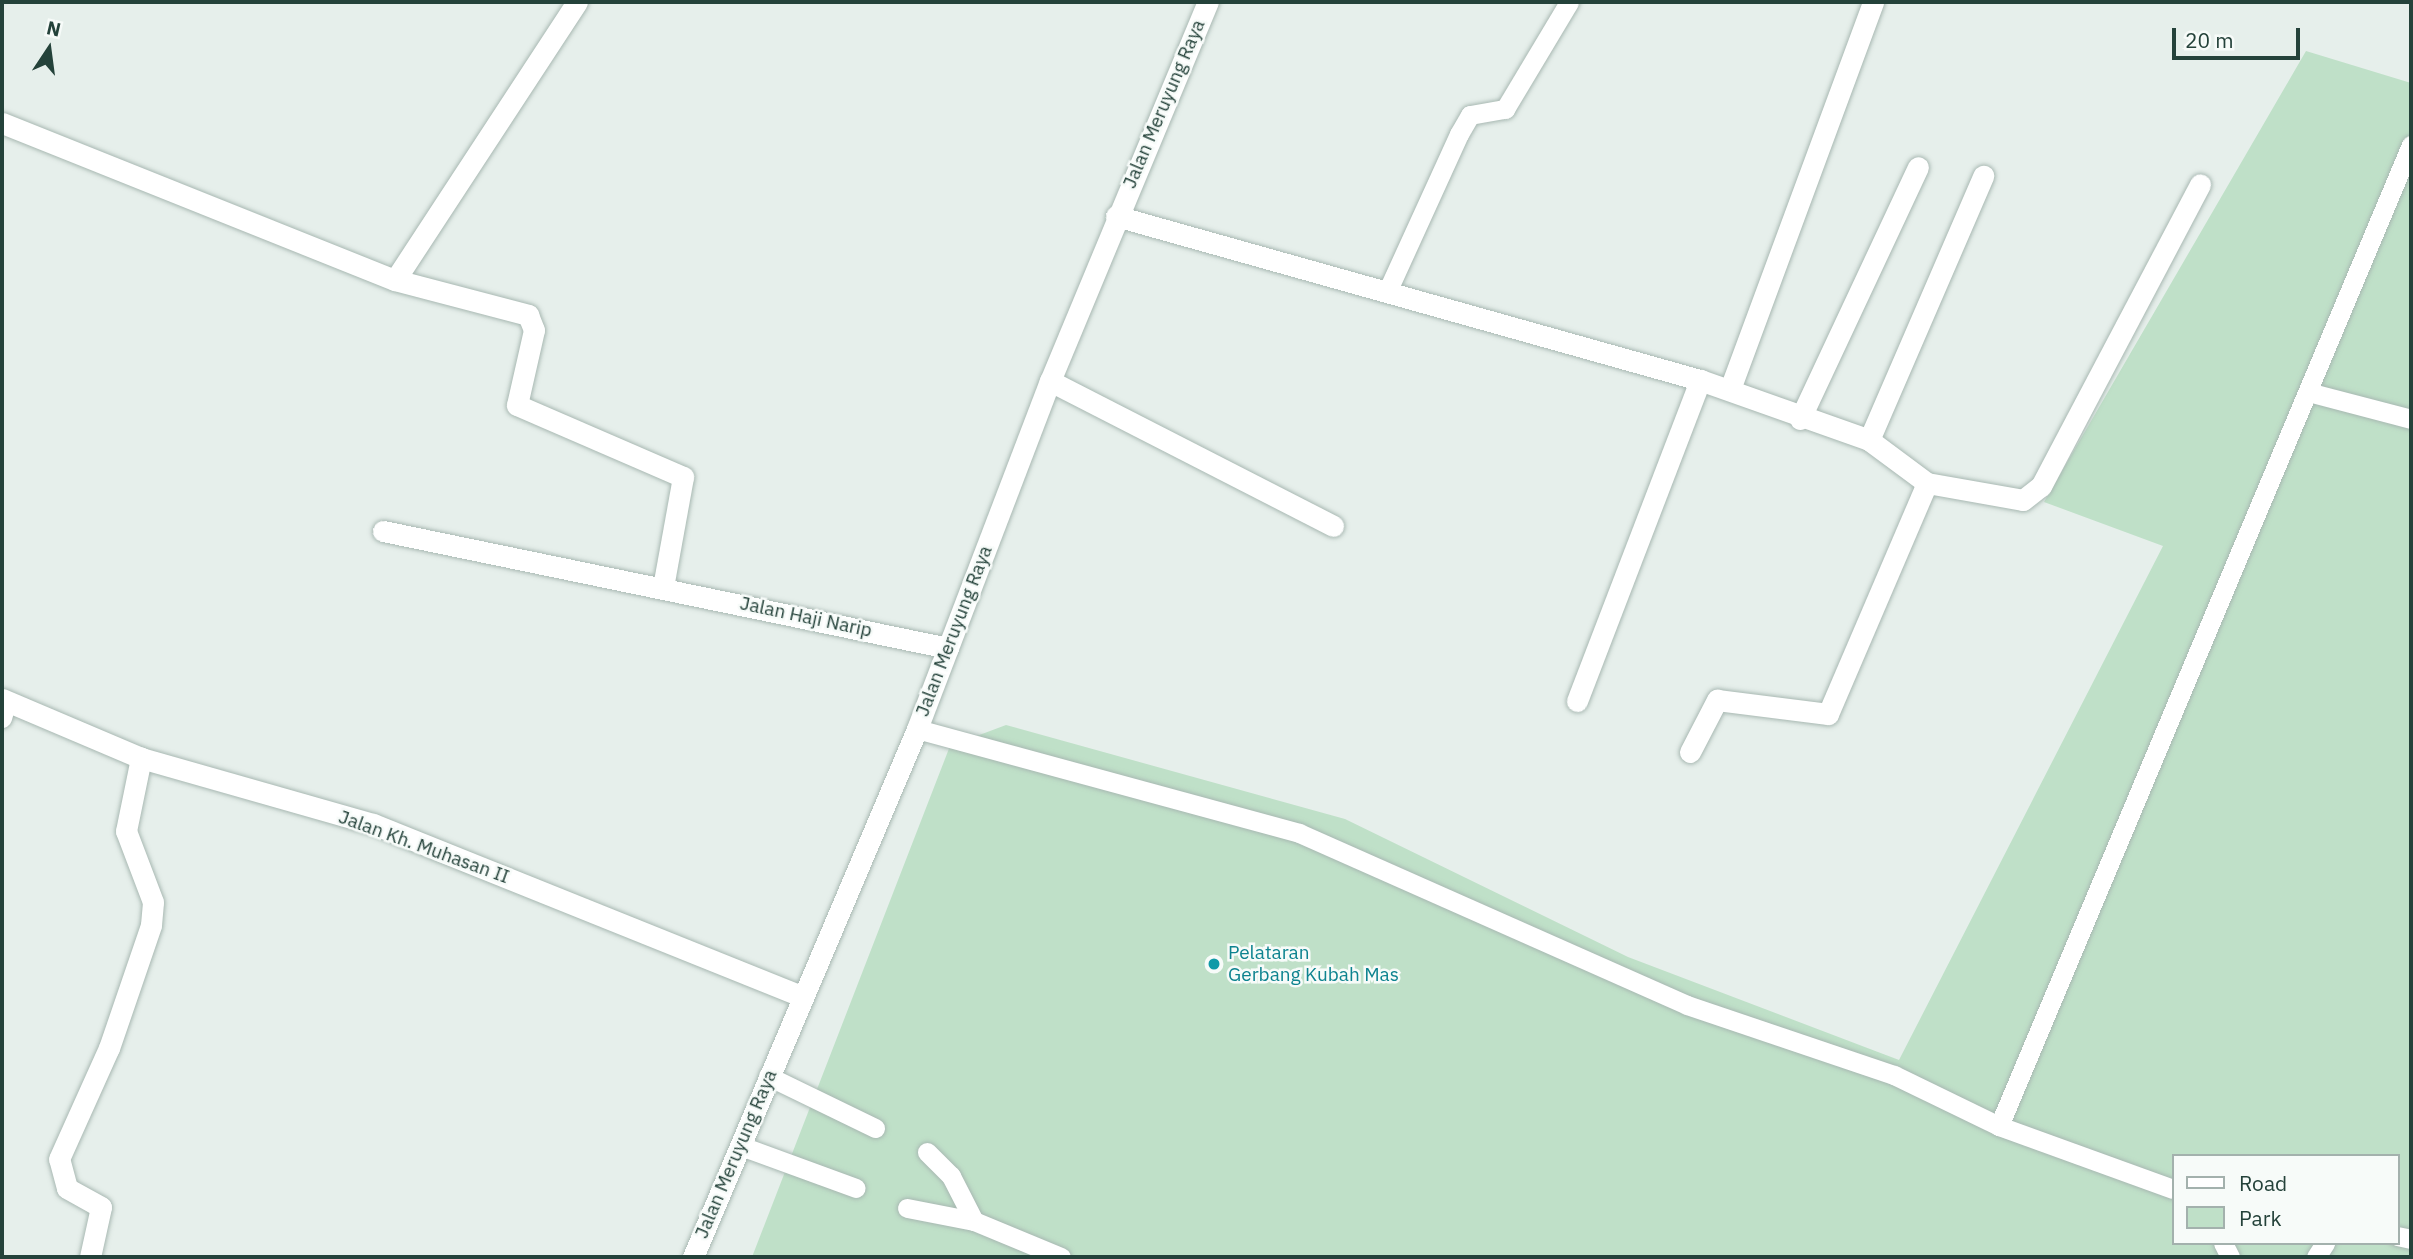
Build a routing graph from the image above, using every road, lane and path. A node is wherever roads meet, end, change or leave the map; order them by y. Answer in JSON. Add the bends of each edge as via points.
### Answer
{"nodes":[{"id":1,"x":577,"y":2,"type":"edge"},
{"id":2,"x":1208,"y":2,"type":"edge"},
{"id":3,"x":1569,"y":2,"type":"edge"},
{"id":4,"x":1873,"y":2,"type":"edge"},
{"id":5,"x":2,"y":123,"type":"edge"},
{"id":6,"x":2411,"y":145,"type":"edge"},
{"id":7,"x":1918,"y":167,"type":"dead end"},
{"id":8,"x":1983,"y":176,"type":"dead end"},
{"id":9,"x":2200,"y":184,"type":"dead end"},
{"id":10,"x":1116,"y":216,"type":"junction"},
{"id":11,"x":395,"y":280,"type":"junction"},
{"id":12,"x":1387,"y":292,"type":"junction"},
{"id":13,"x":1700,"y":380,"type":"junction"},
{"id":14,"x":1050,"y":382,"type":"junction"},
{"id":15,"x":1730,"y":389,"type":"junction"},
{"id":16,"x":2312,"y":393,"type":"junction"},
{"id":17,"x":1800,"y":419,"type":"junction"},
{"id":18,"x":2411,"y":419,"type":"edge"},
{"id":19,"x":1869,"y":440,"type":"junction"},
{"id":20,"x":1927,"y":483,"type":"junction"},
{"id":21,"x":1333,"y":526,"type":"dead end"},
{"id":22,"x":383,"y":531,"type":"dead end"},
{"id":23,"x":663,"y":587,"type":"junction"},
{"id":24,"x":948,"y":648,"type":"junction"},
{"id":25,"x":1577,"y":701,"type":"dead end"},
{"id":26,"x":3,"y":706,"type":"edge"},
{"id":27,"x":917,"y":729,"type":"junction"},
{"id":28,"x":1690,"y":752,"type":"dead end"},
{"id":29,"x":141,"y":758,"type":"junction"},
{"id":30,"x":803,"y":997,"type":"junction"},
{"id":31,"x":768,"y":1076,"type":"junction"},
{"id":32,"x":1999,"y":1126,"type":"junction"},
{"id":33,"x":875,"y":1128,"type":"dead end"},
{"id":34,"x":741,"y":1146,"type":"junction"},
{"id":35,"x":927,"y":1152,"type":"dead end"},
{"id":36,"x":856,"y":1188,"type":"dead end"},
{"id":37,"x":2172,"y":1189,"type":"edge"},
{"id":38,"x":907,"y":1208,"type":"dead end"},
{"id":39,"x":974,"y":1221,"type":"junction"},
{"id":40,"x":90,"y":1257,"type":"edge"},
{"id":41,"x":693,"y":1257,"type":"edge"},
{"id":42,"x":1061,"y":1257,"type":"edge"}],
"edges":[{"from":1,"to":11,"type":"street"},
{"from":2,"to":10,"type":"street","name":"Jalan Meruyung Raya"},
{"from":3,"to":12,"type":"lane","via":[[1505,109],[1470,115],[1464,124]]},
{"from":4,"to":15,"type":"street"},
{"from":5,"to":11,"type":"street"},
{"from":6,"to":16,"type":"lane"},
{"from":7,"to":17,"type":"street"},
{"from":8,"to":19,"type":"street"},
{"from":9,"to":20,"type":"street","via":[[2041,486],[2023,500]]},
{"from":10,"to":12,"type":"street"},
{"from":10,"to":14,"type":"street","name":"Jalan Meruyung Raya"},
{"from":11,"to":23,"type":"street","via":[[528,315],[534,330],[517,405],[581,430],[594,443],[678,471],[684,489]]},
{"from":12,"to":13,"type":"street"},
{"from":13,"to":15,"type":"street"},
{"from":13,"to":25,"type":"street"},
{"from":14,"to":21,"type":"street"},
{"from":14,"to":24,"type":"street","name":"Jalan Meruyung Raya"},
{"from":15,"to":17,"type":"street"},
{"from":16,"to":18,"type":"lane"},
{"from":16,"to":32,"type":"lane"},
{"from":17,"to":19,"type":"street"},
{"from":19,"to":20,"type":"street"},
{"from":20,"to":28,"type":"street","via":[[1828,715],[1717,700]]},
{"from":22,"to":23,"type":"street","name":"Jalan Haji Narip"},
{"from":23,"to":24,"type":"street","name":"Jalan Haji Narip"},
{"from":24,"to":27,"type":"street","name":"Jalan Meruyung Raya"},
{"from":26,"to":29,"type":"street","name":"Jalan Kh. Muhasan II"},
{"from":27,"to":30,"type":"street","name":"Jalan Meruyung Raya"},
{"from":27,"to":32,"type":"lane","via":[[1299,833],[1687,1005],[1894,1076]]},
{"from":29,"to":30,"type":"street","name":"Jalan Kh. Muhasan II","via":[[373,824]]},
{"from":29,"to":40,"type":"street","via":[[126,831],[153,902],[151,925],[109,1048],[59,1159],[67,1188],[101,1207]]},
{"from":30,"to":31,"type":"street","name":"Jalan Meruyung Raya"},
{"from":31,"to":33,"type":"lane"},
{"from":31,"to":34,"type":"street","name":"Jalan Meruyung Raya"},
{"from":32,"to":37,"type":"lane"},
{"from":34,"to":36,"type":"lane"},
{"from":34,"to":41,"type":"street","name":"Jalan Meruyung Raya"},
{"from":35,"to":39,"type":"lane","via":[[951,1176]]},
{"from":38,"to":39,"type":"lane"},
{"from":39,"to":42,"type":"lane"}]}
